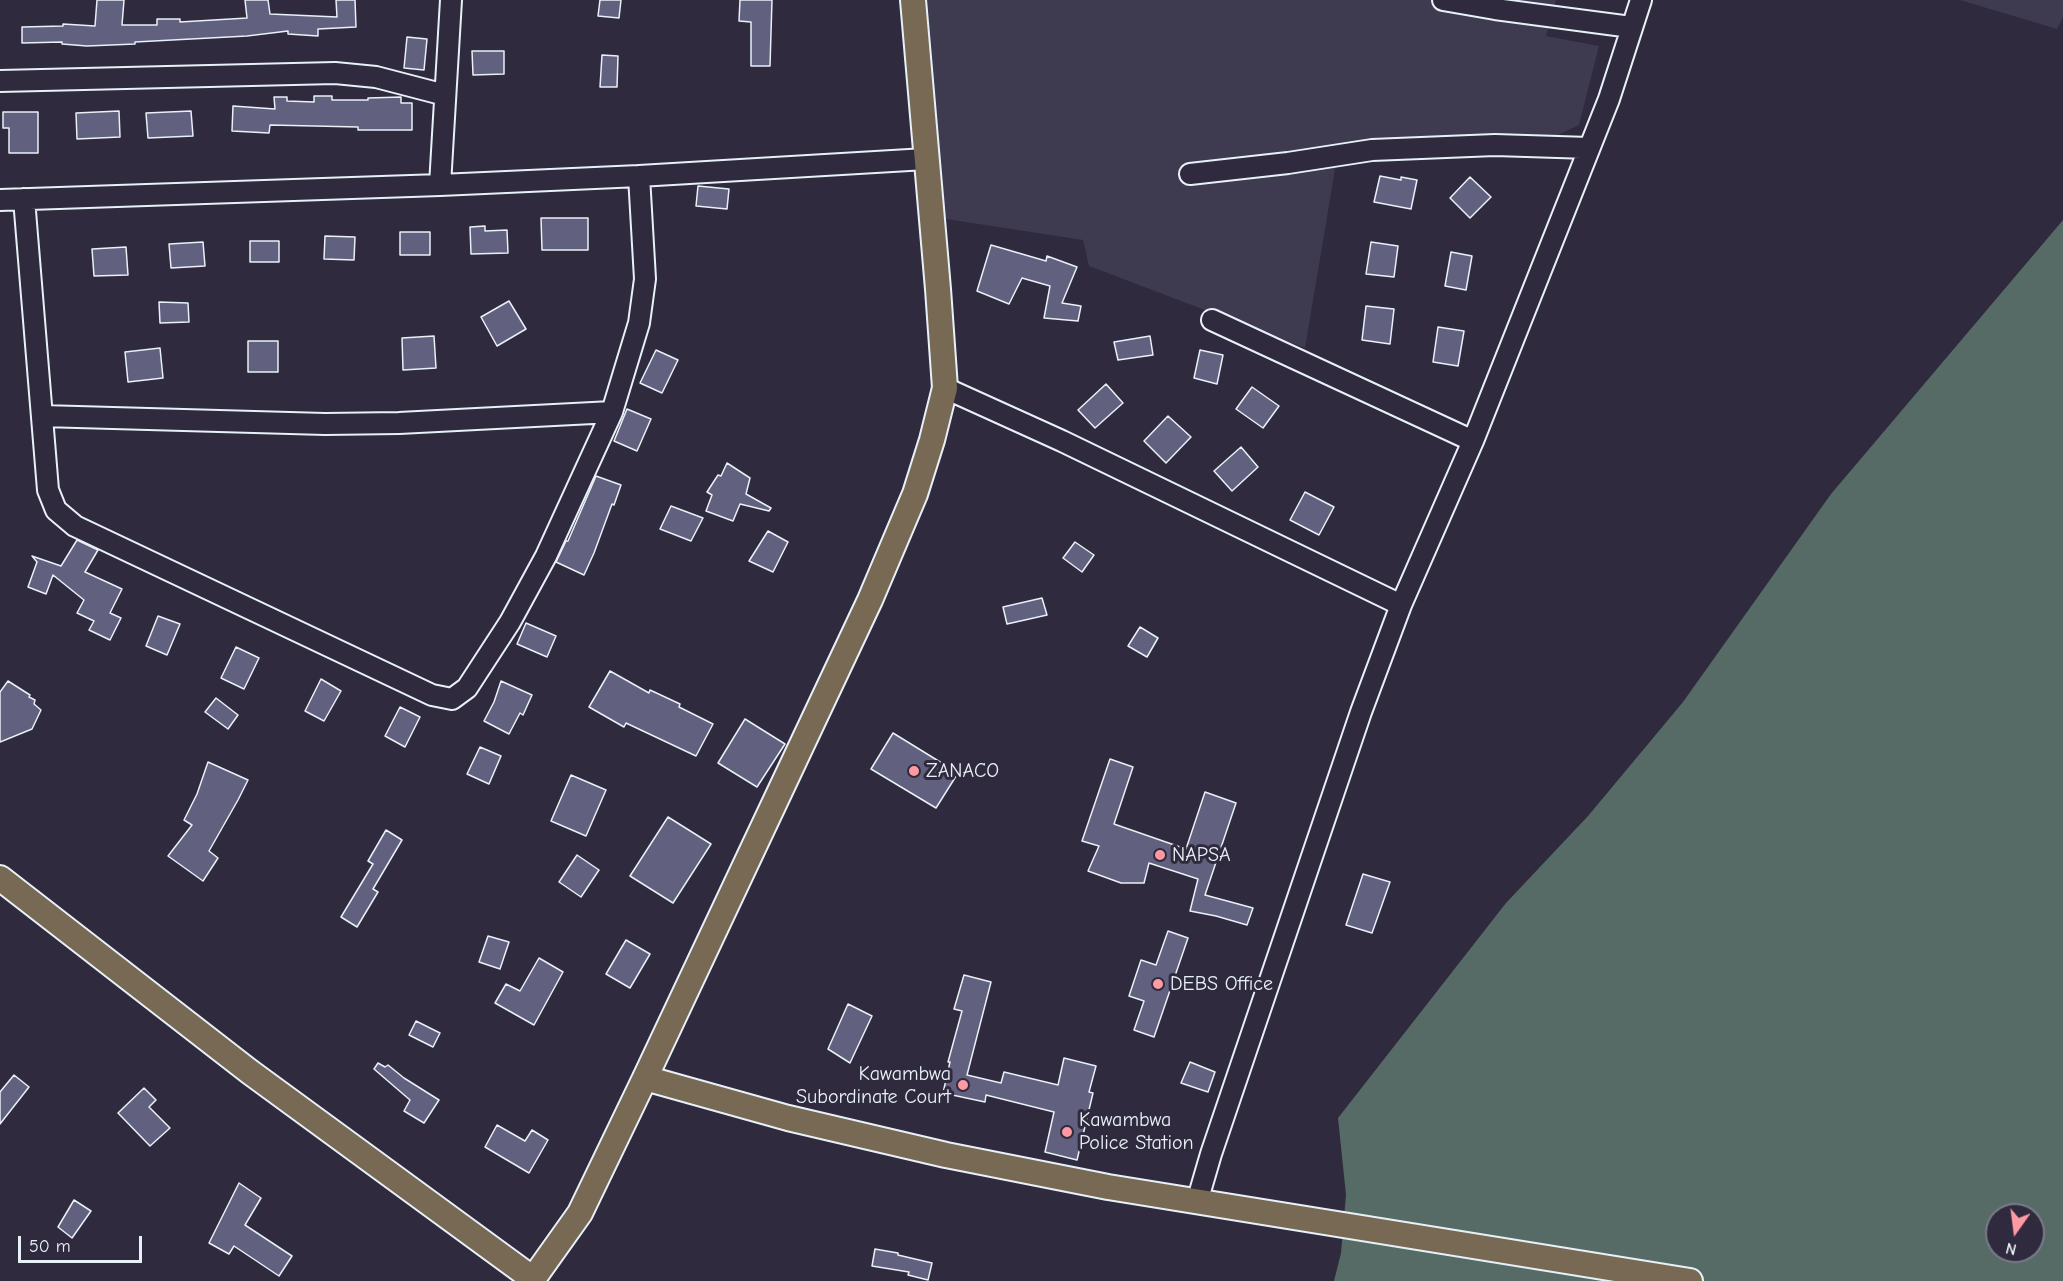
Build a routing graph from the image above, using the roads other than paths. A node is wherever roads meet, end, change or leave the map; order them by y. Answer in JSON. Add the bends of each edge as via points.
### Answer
{"nodes":[{"id":1,"x":451,"y":0,"type":"edge"},
{"id":2,"x":913,"y":0,"type":"edge"},
{"id":3,"x":1443,"y":0,"type":"edge"},
{"id":4,"x":1641,"y":0,"type":"edge"},
{"id":5,"x":1631,"y":27,"type":"junction"},
{"id":6,"x":0,"y":81,"type":"edge"},
{"id":7,"x":445,"y":95,"type":"junction"},
{"id":8,"x":1588,"y":148,"type":"junction"},
{"id":9,"x":926,"y":159,"type":"junction"},
{"id":10,"x":1190,"y":174,"type":"dead end"},
{"id":11,"x":639,"y":176,"type":"junction"},
{"id":12,"x":440,"y":185,"type":"junction"},
{"id":13,"x":24,"y":199,"type":"junction"},
{"id":14,"x":0,"y":200,"type":"edge"},
{"id":15,"x":1212,"y":320,"type":"dead end"},
{"id":16,"x":945,"y":388,"type":"junction"},
{"id":17,"x":612,"y":412,"type":"junction"},
{"id":18,"x":42,"y":416,"type":"junction"},
{"id":19,"x":1473,"y":441,"type":"junction"},
{"id":20,"x":1401,"y":605,"type":"junction"},
{"id":21,"x":0,"y":878,"type":"edge"},
{"id":22,"x":645,"y":1078,"type":"junction"},
{"id":23,"x":1197,"y":1202,"type":"junction"},
{"id":24,"x":533,"y":1280,"type":"edge"},
{"id":25,"x":1690,"y":1281,"type":"edge"}],
"edges":[{"from":1,"to":7,"type":"street"},
{"from":2,"to":9,"type":"main road"},
{"from":3,"to":5,"type":"street"},
{"from":4,"to":5,"type":"street"},
{"from":5,"to":8,"type":"street","via":[[1609,99]]},
{"from":6,"to":7,"type":"street","via":[[335,73],[376,77]]},
{"from":7,"to":12,"type":"street"},
{"from":8,"to":10,"type":"street","via":[[1495,145],[1372,150]]},
{"from":8,"to":19,"type":"street"},
{"from":9,"to":11,"type":"street"},
{"from":9,"to":16,"type":"main road"},
{"from":11,"to":12,"type":"street"},
{"from":11,"to":17,"type":"street","via":[[645,279],[639,323]]},
{"from":12,"to":13,"type":"street"},
{"from":13,"to":14,"type":"street"},
{"from":13,"to":18,"type":"street"},
{"from":15,"to":19,"type":"street"},
{"from":16,"to":20,"type":"street"},
{"from":16,"to":22,"type":"main road","via":[[915,494],[870,600]]},
{"from":17,"to":18,"type":"street","via":[[325,424]]},
{"from":17,"to":18,"type":"street","via":[[546,556],[510,622],[466,688],[452,699],[432,695],[75,526],[56,510],[48,490]]},
{"from":19,"to":20,"type":"street"},
{"from":20,"to":23,"type":"street","via":[[1357,723]]},
{"from":21,"to":24,"type":"main road","via":[[250,1072]]},
{"from":22,"to":23,"type":"main road","via":[[788,1118],[946,1155]]},
{"from":22,"to":24,"type":"main road","via":[[580,1213]]},
{"from":23,"to":25,"type":"main road"}]}
